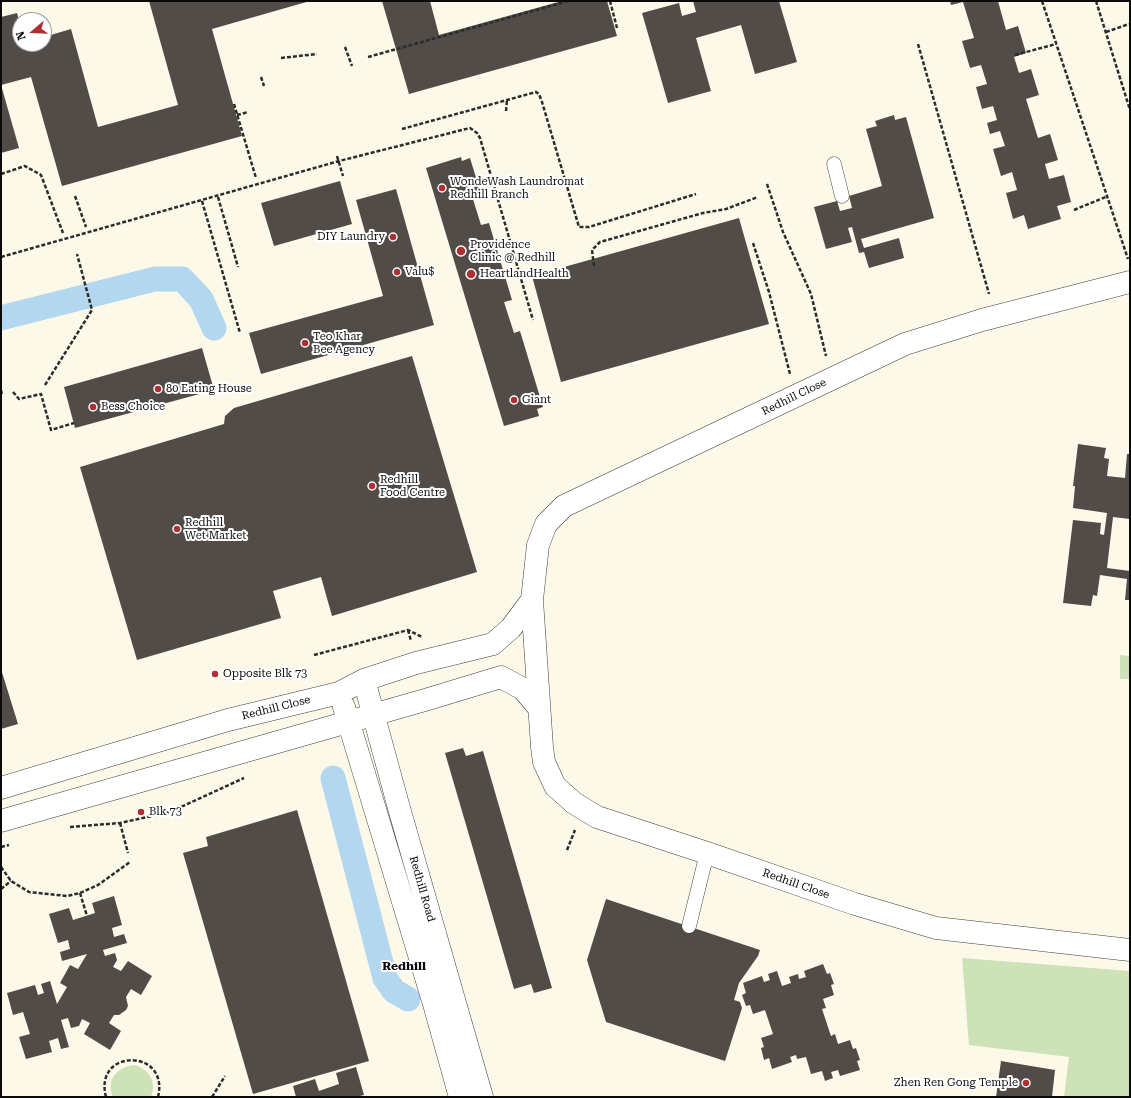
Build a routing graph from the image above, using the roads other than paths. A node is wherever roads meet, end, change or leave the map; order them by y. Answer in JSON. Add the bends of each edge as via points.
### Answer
{"nodes":[{"id":1,"x":834,"y":164,"type":"dead end"},
{"id":2,"x":842,"y":196,"type":"dead end"},
{"id":3,"x":1129,"y":272,"type":"edge"},
{"id":4,"x":532,"y":600,"type":"junction"},
{"id":5,"x":364,"y":680,"type":"junction"},
{"id":6,"x":339,"y":693,"type":"junction"},
{"id":7,"x":539,"y":708,"type":"junction"},
{"id":8,"x":373,"y":714,"type":"junction"},
{"id":9,"x":349,"y":721,"type":"junction"},
{"id":10,"x":1,"y":788,"type":"edge"},
{"id":11,"x":1,"y":821,"type":"edge"},
{"id":12,"x":707,"y":852,"type":"junction"},
{"id":13,"x":688,"y":926,"type":"dead end"},
{"id":14,"x":1130,"y":950,"type":"edge"},
{"id":15,"x":460,"y":1097,"type":"edge"},
{"id":16,"x":482,"y":1097,"type":"edge"}],
"edges":[{"from":1,"to":2,"type":"lane"},
{"from":3,"to":4,"type":"street","name":"Redhill Close","via":[[905,344],[564,506],[546,524],[538,545]]},
{"from":4,"to":5,"type":"street","name":"Redhill Close","via":[[511,628],[493,644],[416,663]]},
{"from":4,"to":7,"type":"street","name":"Redhill Close"},
{"from":5,"to":6,"type":"street","name":"Redhill Close"},
{"from":5,"to":8,"type":"street","name":"Redhill Road"},
{"from":6,"to":9,"type":"street","name":"Redhill Road"},
{"from":6,"to":10,"type":"street","name":"Redhill Close","via":[[228,720]]},
{"from":7,"to":8,"type":"street","via":[[524,689],[501,677]]},
{"from":7,"to":12,"type":"street","name":"Redhill Close","via":[[544,762],[555,786],[574,803],[597,817]]},
{"from":8,"to":9,"type":"street"},
{"from":8,"to":16,"type":"street","name":"Redhill Road"},
{"from":9,"to":11,"type":"street"},
{"from":9,"to":15,"type":"street","name":"Redhill Road"},
{"from":12,"to":13,"type":"lane"},
{"from":12,"to":14,"type":"street","name":"Redhill Close","via":[[855,904],[936,928]]}]}
